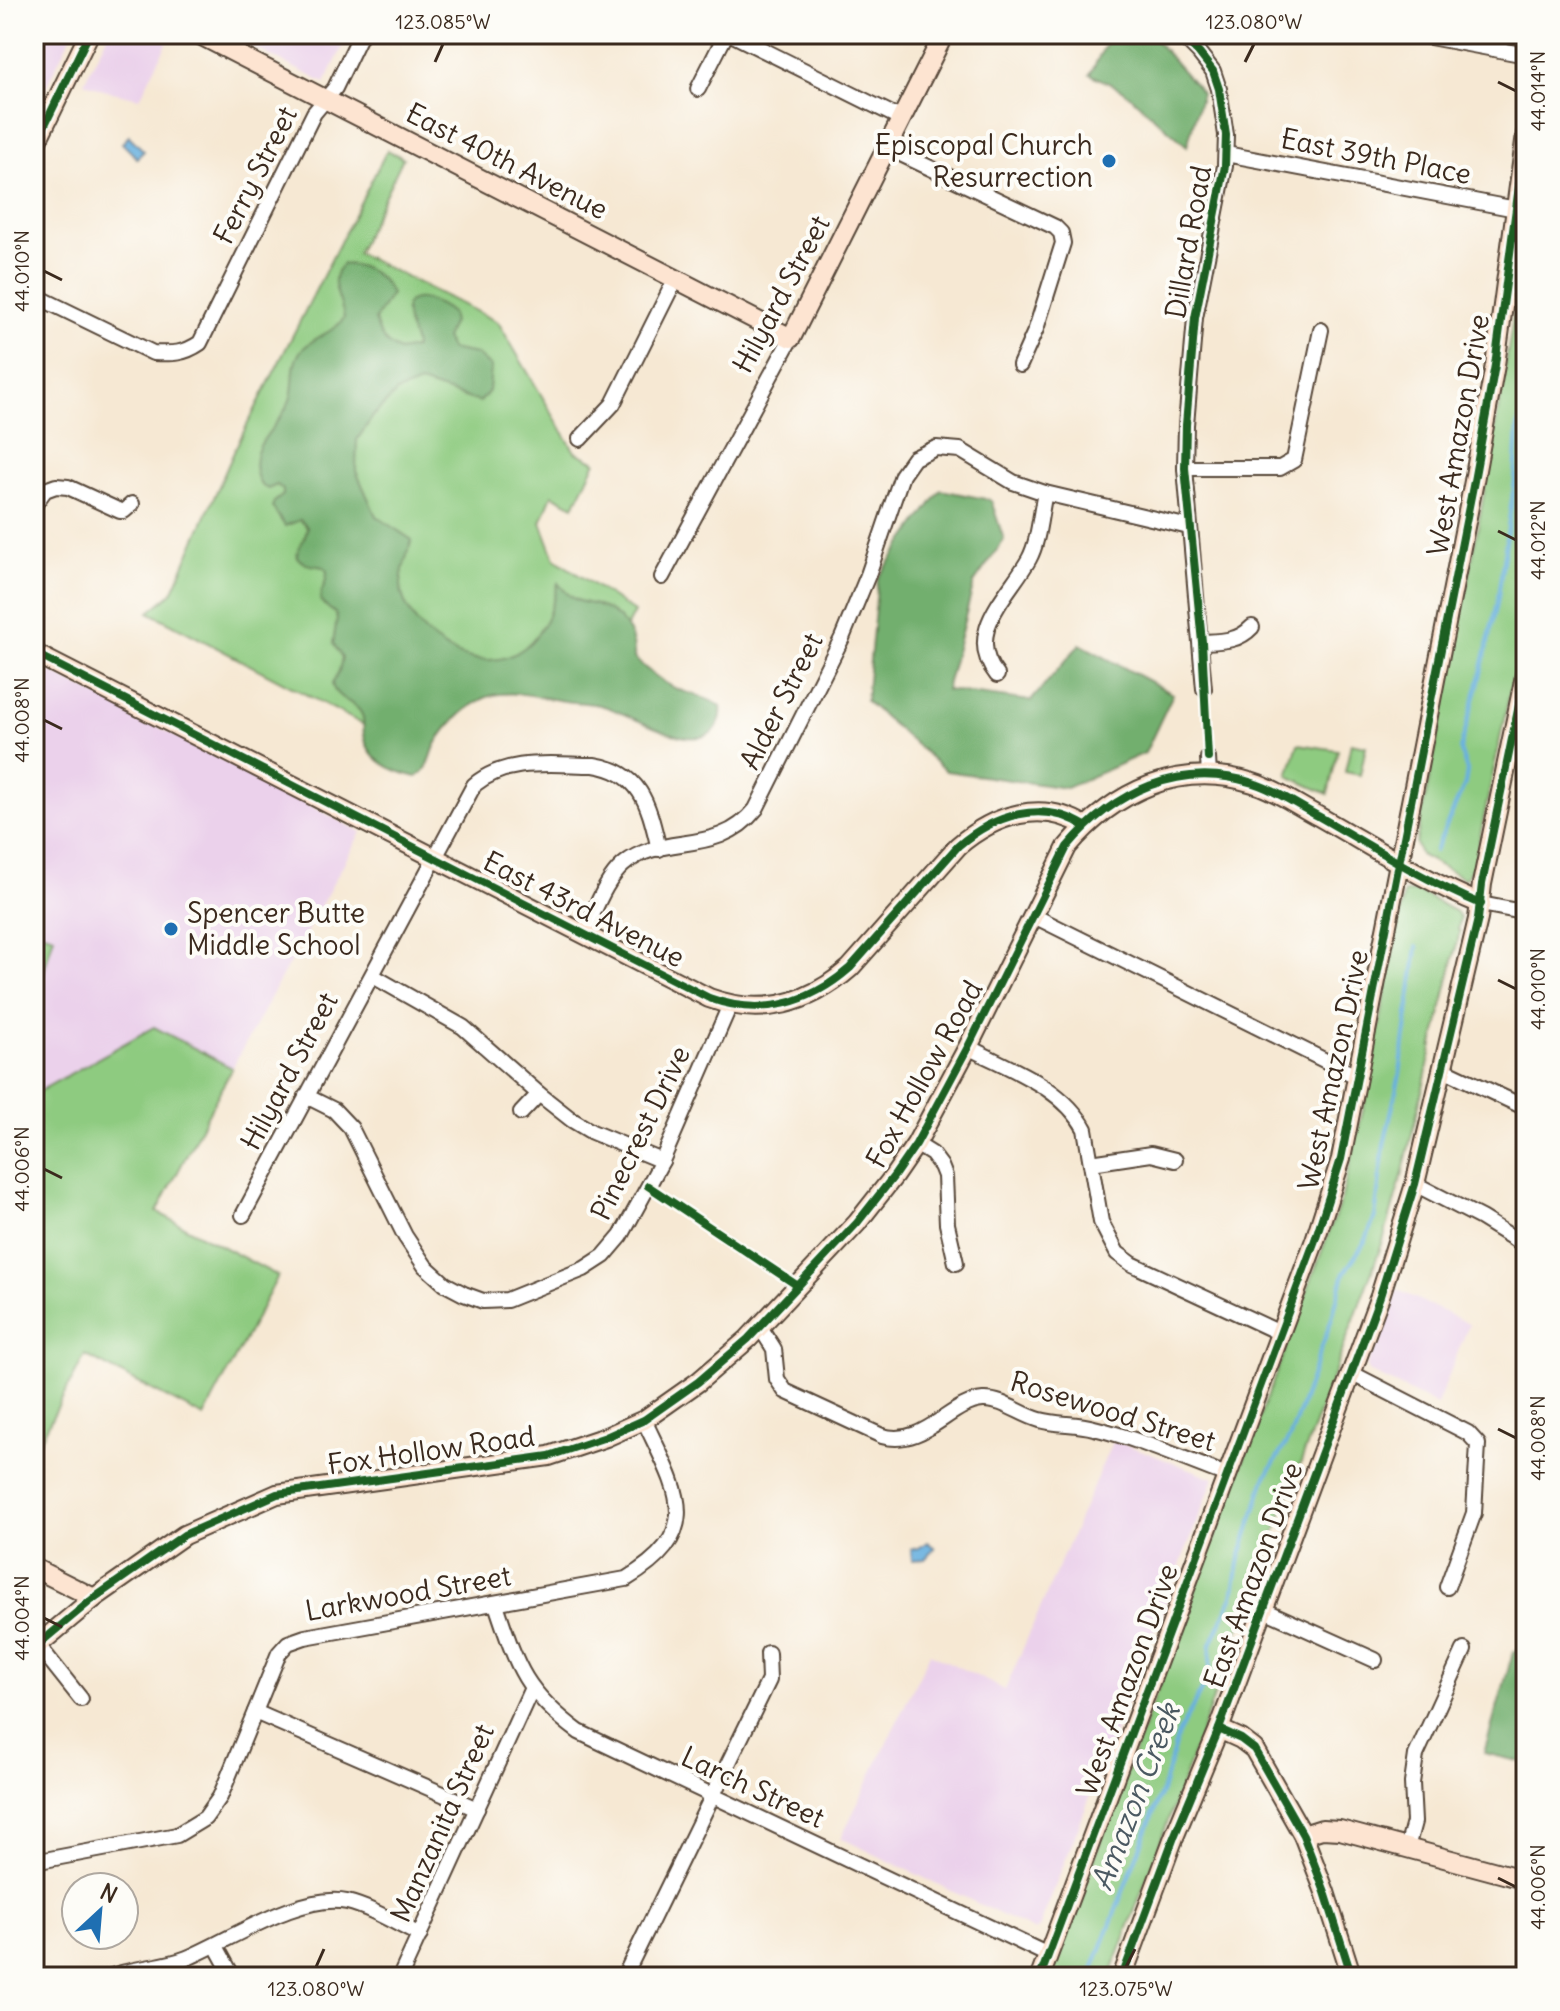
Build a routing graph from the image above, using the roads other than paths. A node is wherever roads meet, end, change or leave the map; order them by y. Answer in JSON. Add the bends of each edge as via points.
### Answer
{"nodes":[{"id":1,"x":89,"y":34,"type":"edge"},
{"id":2,"x":198,"y":34,"type":"edge"},
{"id":3,"x":361,"y":34,"type":"edge"},
{"id":4,"x":729,"y":34,"type":"edge"},
{"id":5,"x":944,"y":34,"type":"edge"},
{"id":6,"x":1180,"y":34,"type":"edge"},
{"id":7,"x":1414,"y":34,"type":"edge"},
{"id":8,"x":1526,"y":55,"type":"edge"},
{"id":9,"x":698,"y":89,"type":"dead end"},
{"id":10,"x":326,"y":99,"type":"junction"},
{"id":11,"x":902,"y":119,"type":"junction"},
{"id":12,"x":1526,"y":134,"type":"edge"},
{"id":13,"x":34,"y":147,"type":"edge"},
{"id":14,"x":888,"y":148,"type":"junction"},
{"id":15,"x":1226,"y":154,"type":"junction"},
{"id":16,"x":1516,"y":209,"type":"junction"},
{"id":17,"x":675,"y":280,"type":"junction"},
{"id":18,"x":34,"y":295,"type":"edge"},
{"id":19,"x":1321,"y":330,"type":"dead end"},
{"id":20,"x":791,"y":338,"type":"junction"},
{"id":21,"x":1020,"y":365,"type":"dead end"},
{"id":22,"x":580,"y":439,"type":"dead end"},
{"id":23,"x":1185,"y":468,"type":"junction"},
{"id":24,"x":1045,"y":493,"type":"junction"},
{"id":25,"x":132,"y":504,"type":"dead end"},
{"id":26,"x":34,"y":505,"type":"edge"},
{"id":27,"x":1189,"y":527,"type":"junction"},
{"id":28,"x":662,"y":577,"type":"dead end"},
{"id":29,"x":1252,"y":627,"type":"dead end"},
{"id":30,"x":1202,"y":642,"type":"junction"},
{"id":31,"x":34,"y":653,"type":"edge"},
{"id":32,"x":1526,"y":671,"type":"edge"},
{"id":33,"x":997,"y":675,"type":"dead end"},
{"id":34,"x":1204,"y":689,"type":"dead end"},
{"id":35,"x":1085,"y":826,"type":"junction"},
{"id":36,"x":659,"y":849,"type":"junction"},
{"id":37,"x":435,"y":858,"type":"junction"},
{"id":38,"x":1399,"y":861,"type":"junction"},
{"id":39,"x":1481,"y":904,"type":"junction"},
{"id":40,"x":1526,"y":909,"type":"edge"},
{"id":41,"x":1034,"y":916,"type":"junction"},
{"id":42,"x":583,"y":934,"type":"junction"},
{"id":43,"x":373,"y":976,"type":"junction"},
{"id":44,"x":730,"y":1005,"type":"junction"},
{"id":45,"x":968,"y":1047,"type":"junction"},
{"id":46,"x":1443,"y":1069,"type":"junction"},
{"id":47,"x":1358,"y":1077,"type":"junction"},
{"id":48,"x":539,"y":1094,"type":"junction"},
{"id":49,"x":306,"y":1096,"type":"junction"},
{"id":50,"x":1526,"y":1108,"type":"edge"},
{"id":51,"x":521,"y":1113,"type":"dead end"},
{"id":52,"x":916,"y":1144,"type":"junction"},
{"id":53,"x":1175,"y":1160,"type":"dead end"},
{"id":54,"x":662,"y":1161,"type":"junction"},
{"id":55,"x":1091,"y":1163,"type":"junction"},
{"id":56,"x":1415,"y":1184,"type":"junction"},
{"id":57,"x":243,"y":1215,"type":"dead end"},
{"id":58,"x":1526,"y":1246,"type":"edge"},
{"id":59,"x":956,"y":1263,"type":"dead end"},
{"id":60,"x":760,"y":1327,"type":"junction"},
{"id":61,"x":1280,"y":1333,"type":"junction"},
{"id":62,"x":1351,"y":1373,"type":"junction"},
{"id":63,"x":644,"y":1420,"type":"junction"},
{"id":64,"x":1227,"y":1475,"type":"junction"},
{"id":65,"x":34,"y":1568,"type":"edge"},
{"id":66,"x":1447,"y":1587,"type":"dead end"},
{"id":67,"x":94,"y":1598,"type":"junction"},
{"id":68,"x":496,"y":1604,"type":"junction"},
{"id":69,"x":1258,"y":1607,"type":"junction"},
{"id":70,"x":36,"y":1646,"type":"edge"},
{"id":71,"x":1464,"y":1650,"type":"dead end"},
{"id":72,"x":768,"y":1653,"type":"dead end"},
{"id":73,"x":1375,"y":1660,"type":"dead end"},
{"id":74,"x":531,"y":1690,"type":"junction"},
{"id":75,"x":81,"y":1699,"type":"dead end"},
{"id":76,"x":255,"y":1712,"type":"junction"},
{"id":77,"x":1219,"y":1729,"type":"junction"},
{"id":78,"x":712,"y":1797,"type":"junction"},
{"id":79,"x":477,"y":1809,"type":"junction"},
{"id":80,"x":1303,"y":1835,"type":"junction"},
{"id":81,"x":1407,"y":1848,"type":"junction"},
{"id":82,"x":34,"y":1862,"type":"edge"},
{"id":83,"x":1526,"y":1880,"type":"edge"},
{"id":84,"x":420,"y":1935,"type":"junction"},
{"id":85,"x":216,"y":1946,"type":"junction"},
{"id":86,"x":1048,"y":1955,"type":"junction"},
{"id":87,"x":109,"y":1977,"type":"edge"},
{"id":88,"x":233,"y":1977,"type":"edge"},
{"id":89,"x":400,"y":1977,"type":"edge"},
{"id":90,"x":624,"y":1977,"type":"edge"},
{"id":91,"x":1040,"y":1977,"type":"edge"},
{"id":92,"x":1122,"y":1977,"type":"edge"},
{"id":93,"x":1352,"y":1977,"type":"edge"}],
"edges":[{"from":1,"to":13,"type":"street"},
{"from":2,"to":10,"type":"street","name":"East 40th Avenue"},
{"from":3,"to":10,"type":"street","name":"Ferry Street"},
{"from":4,"to":9,"type":"street"},
{"from":4,"to":11,"type":"street"},
{"from":5,"to":11,"type":"street","name":"Hilyard Street"},
{"from":6,"to":15,"type":"street","name":"Dillard Road","via":[[1213,71]]},
{"from":7,"to":8,"type":"street"},
{"from":10,"to":17,"type":"street","name":"East 40th Avenue"},
{"from":10,"to":18,"type":"street","name":"Ferry Street","via":[[314,113],[200,343],[188,351],[153,353]]},
{"from":11,"to":14,"type":"street","name":"Hilyard Street"},
{"from":12,"to":16,"type":"street","name":"West Amazon Drive"},
{"from":14,"to":20,"type":"street","name":"Hilyard Street"},
{"from":14,"to":21,"type":"street","via":[[1058,230],[1063,243]]},
{"from":15,"to":16,"type":"street","name":"East 39th Place"},
{"from":15,"to":23,"type":"street","name":"Dillard Road","via":[[1195,318]]},
{"from":16,"to":38,"type":"street","name":"West Amazon Drive","via":[[1495,365]]},
{"from":17,"to":20,"type":"street","name":"East 40th Avenue"},
{"from":17,"to":22,"type":"street","via":[[613,404]]},
{"from":19,"to":23,"type":"street","via":[[1297,453],[1288,466]]},
{"from":20,"to":28,"type":"street","name":"Hilyard Street"},
{"from":23,"to":27,"type":"street","name":"Dillard Road"},
{"from":24,"to":27,"type":"street"},
{"from":24,"to":33,"type":"street","via":[[1029,559],[1001,599],[986,635],[986,658]]},
{"from":24,"to":36,"type":"street","name":"Alder Street","via":[[1002,478],[969,454],[948,448],[914,458],[892,501],[842,638],[756,809],[724,836]]},
{"from":25,"to":26,"type":"street","via":[[122,512],[63,486],[45,490]]},
{"from":27,"to":30,"type":"street","name":"Dillard Road"},
{"from":29,"to":30,"type":"street","via":[[1235,639]]},
{"from":30,"to":34,"type":"street","name":"Dillard Road"},
{"from":31,"to":37,"type":"street","name":"East 43rd Avenue"},
{"from":32,"to":39,"type":"street","name":"East Amazon Drive"},
{"from":35,"to":38,"type":"street","name":"Fox Hollow Road","via":[[1128,794],[1209,766],[1276,793]]},
{"from":35,"to":41,"type":"street","name":"Fox Hollow Road","via":[[1067,847]]},
{"from":35,"to":44,"type":"street","name":"East 43rd Avenue","via":[[1059,814],[1028,811],[977,830],[832,984],[783,1005]]},
{"from":36,"to":37,"type":"street","name":"Hilyard Street","via":[[643,796],[621,773],[594,765],[523,766],[497,770],[474,785]]},
{"from":36,"to":42,"type":"street","name":"Alder Street","via":[[638,855],[616,872]]},
{"from":37,"to":42,"type":"street","name":"East 43rd Avenue"},
{"from":37,"to":43,"type":"street","name":"Hilyard Street"},
{"from":38,"to":39,"type":"street","name":"Fox Hollow Road"},
{"from":38,"to":47,"type":"street","name":"West Amazon Drive"},
{"from":39,"to":40,"type":"street"},
{"from":39,"to":46,"type":"street","name":"East Amazon Drive"},
{"from":41,"to":45,"type":"street","name":"Fox Hollow Road"},
{"from":41,"to":47,"type":"street"},
{"from":42,"to":44,"type":"street","name":"East 43rd Avenue"},
{"from":43,"to":48,"type":"street","via":[[463,1027]]},
{"from":43,"to":49,"type":"street","name":"Hilyard Street"},
{"from":44,"to":54,"type":"street","name":"Pinecrest Drive"},
{"from":45,"to":52,"type":"street","name":"Fox Hollow Road"},
{"from":45,"to":55,"type":"street","via":[[1066,1102],[1085,1129]]},
{"from":46,"to":50,"type":"street"},
{"from":46,"to":56,"type":"street","name":"East Amazon Drive"},
{"from":47,"to":61,"type":"street","name":"West Amazon Drive","via":[[1341,1159]]},
{"from":48,"to":51,"type":"street"},
{"from":48,"to":54,"type":"street","via":[[592,1132]]},
{"from":49,"to":54,"type":"street","name":"Pinecrest Drive","via":[[334,1110],[351,1128],[425,1266],[445,1284],[483,1301],[526,1294],[604,1256],[621,1236]]},
{"from":49,"to":57,"type":"street","name":"Hilyard Street"},
{"from":52,"to":59,"type":"street","via":[[932,1154],[945,1176],[947,1224]]},
{"from":52,"to":60,"type":"street","name":"Fox Hollow Road","via":[[857,1223]]},
{"from":53,"to":55,"type":"street","via":[[1151,1154]]},
{"from":55,"to":61,"type":"street","via":[[1101,1222],[1117,1253]]},
{"from":56,"to":58,"type":"street"},
{"from":56,"to":62,"type":"street","name":"East Amazon Drive"},
{"from":60,"to":63,"type":"street","name":"Fox Hollow Road","via":[[698,1382]]},
{"from":60,"to":64,"type":"street","name":"Rosewood Street","via":[[774,1349],[777,1379],[785,1391],[882,1436],[906,1438],[973,1401],[987,1400],[1042,1421],[1097,1428]]},
{"from":61,"to":64,"type":"street","name":"West Amazon Drive"},
{"from":62,"to":66,"type":"street","via":[[1468,1433],[1478,1444],[1474,1513]]},
{"from":62,"to":69,"type":"street","name":"East Amazon Drive"},
{"from":63,"to":67,"type":"street","name":"Fox Hollow Road","via":[[549,1456],[277,1494],[184,1535]]},
{"from":63,"to":68,"type":"street","name":"Larkwood Street","via":[[679,1501],[667,1547],[626,1579]]},
{"from":64,"to":86,"type":"street","name":"West Amazon Drive"},
{"from":65,"to":67,"type":"street"},
{"from":67,"to":70,"type":"street","name":"Fox Hollow Road"},
{"from":68,"to":74,"type":"street","name":"Larch Street"},
{"from":68,"to":76,"type":"street","name":"Larkwood Street","via":[[288,1643],[274,1663]]},
{"from":69,"to":73,"type":"street","name":"East Amazon Drive"},
{"from":69,"to":77,"type":"street","name":"East Amazon Drive"},
{"from":70,"to":75,"type":"street","name":"Fox Hollow Road"},
{"from":71,"to":81,"type":"street","via":[[1416,1755]]},
{"from":72,"to":78,"type":"street","via":[[769,1680]]},
{"from":74,"to":78,"type":"street","name":"Larch Street","via":[[579,1732]]},
{"from":74,"to":79,"type":"street","name":"Manzanita Street"},
{"from":76,"to":79,"type":"street"},
{"from":76,"to":82,"type":"street","name":"Larkwood Street","via":[[220,1797],[196,1825],[164,1838]]},
{"from":77,"to":80,"type":"street","via":[[1254,1749]]},
{"from":77,"to":92,"type":"street","name":"East Amazon Drive"},
{"from":78,"to":86,"type":"street","name":"Larch Street"},
{"from":78,"to":90,"type":"street"},
{"from":79,"to":84,"type":"street","name":"Manzanita Street"},
{"from":80,"to":81,"type":"street","via":[[1331,1828]]},
{"from":80,"to":93,"type":"street"},
{"from":81,"to":83,"type":"street"},
{"from":84,"to":85,"type":"street","via":[[360,1906],[330,1900],[287,1911]]},
{"from":84,"to":89,"type":"street","name":"Manzanita Street"},
{"from":85,"to":87,"type":"street","via":[[173,1963]]},
{"from":85,"to":88,"type":"street"},
{"from":86,"to":91,"type":"street","name":"West Amazon Drive"}]}
